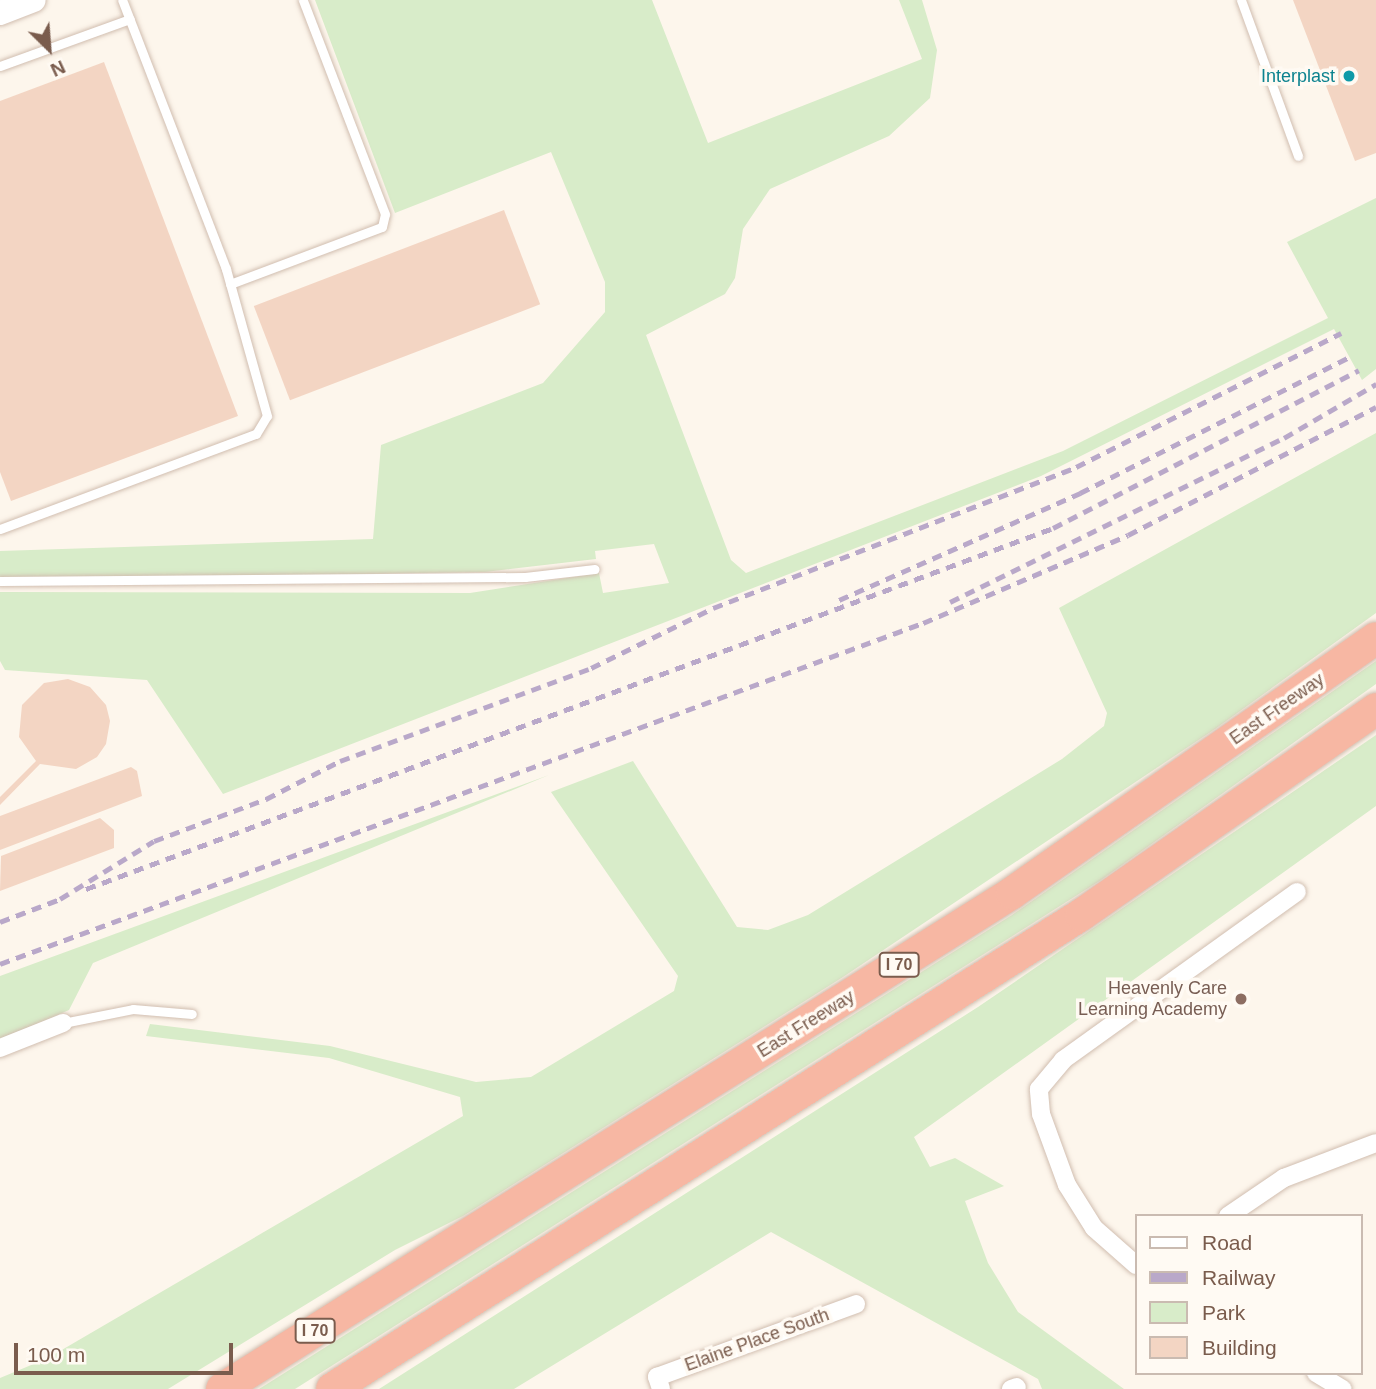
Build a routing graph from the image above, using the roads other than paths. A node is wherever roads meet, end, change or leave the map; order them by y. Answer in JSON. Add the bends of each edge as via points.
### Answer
{"nodes":[{"id":1,"x":34,"y":0,"type":"edge"},
{"id":2,"x":122,"y":0,"type":"edge"},
{"id":3,"x":303,"y":0,"type":"edge"},
{"id":4,"x":1241,"y":0,"type":"edge"},
{"id":5,"x":0,"y":13,"type":"edge"},
{"id":6,"x":130,"y":19,"type":"junction"},
{"id":7,"x":0,"y":66,"type":"edge"},
{"id":8,"x":1298,"y":156,"type":"dead end"},
{"id":9,"x":230,"y":284,"type":"junction"},
{"id":10,"x":0,"y":529,"type":"edge"},
{"id":11,"x":596,"y":569,"type":"dead end"},
{"id":12,"x":0,"y":581,"type":"edge"},
{"id":13,"x":1376,"y":638,"type":"edge"},
{"id":14,"x":1376,"y":709,"type":"edge"},
{"id":15,"x":1297,"y":892,"type":"dead end"},
{"id":16,"x":192,"y":1014,"type":"dead end"},
{"id":17,"x":63,"y":1023,"type":"joint"},
{"id":18,"x":0,"y":1048,"type":"edge"},
{"id":19,"x":1376,"y":1143,"type":"edge"},
{"id":20,"x":1231,"y":1214,"type":"edge"},
{"id":21,"x":1134,"y":1263,"type":"edge"},
{"id":22,"x":856,"y":1304,"type":"dead end"},
{"id":23,"x":396,"y":1349,"type":"junction"},
{"id":24,"x":1319,"y":1375,"type":"edge"},
{"id":25,"x":659,"y":1383,"type":"edge"},
{"id":26,"x":222,"y":1389,"type":"edge"},
{"id":27,"x":332,"y":1389,"type":"edge"},
{"id":28,"x":338,"y":1389,"type":"edge"},
{"id":29,"x":1343,"y":1389,"type":"edge"}],
"edges":[{"from":1,"to":5,"type":"street"},
{"from":2,"to":6,"type":"lane"},
{"from":3,"to":9,"type":"lane","via":[[384,214],[382,227]]},
{"from":4,"to":8,"type":"lane"},
{"from":6,"to":7,"type":"lane"},
{"from":6,"to":9,"type":"lane"},
{"from":9,"to":10,"type":"lane","via":[[264,395],[267,416],[257,434]]},
{"from":11,"to":12,"type":"lane","via":[[526,578]]},
{"from":13,"to":26,"type":"highway","name":"East Freeway","number":"I 70","via":[[1012,893]]},
{"from":14,"to":23,"type":"highway","via":[[1081,915]]},
{"from":15,"to":21,"type":"street","via":[[1063,1060],[1039,1089],[1041,1114],[1067,1185],[1094,1228]]},
{"from":16,"to":17,"type":"lane","via":[[133,1009]]},
{"from":17,"to":18,"type":"street"},
{"from":19,"to":20,"type":"street","via":[[1284,1178]]},
{"from":22,"to":25,"type":"street","name":"Elaine Place South"},
{"from":23,"to":27,"type":"highway"},
{"from":23,"to":28,"type":"highway"},
{"from":24,"to":29,"type":"street"}]}
